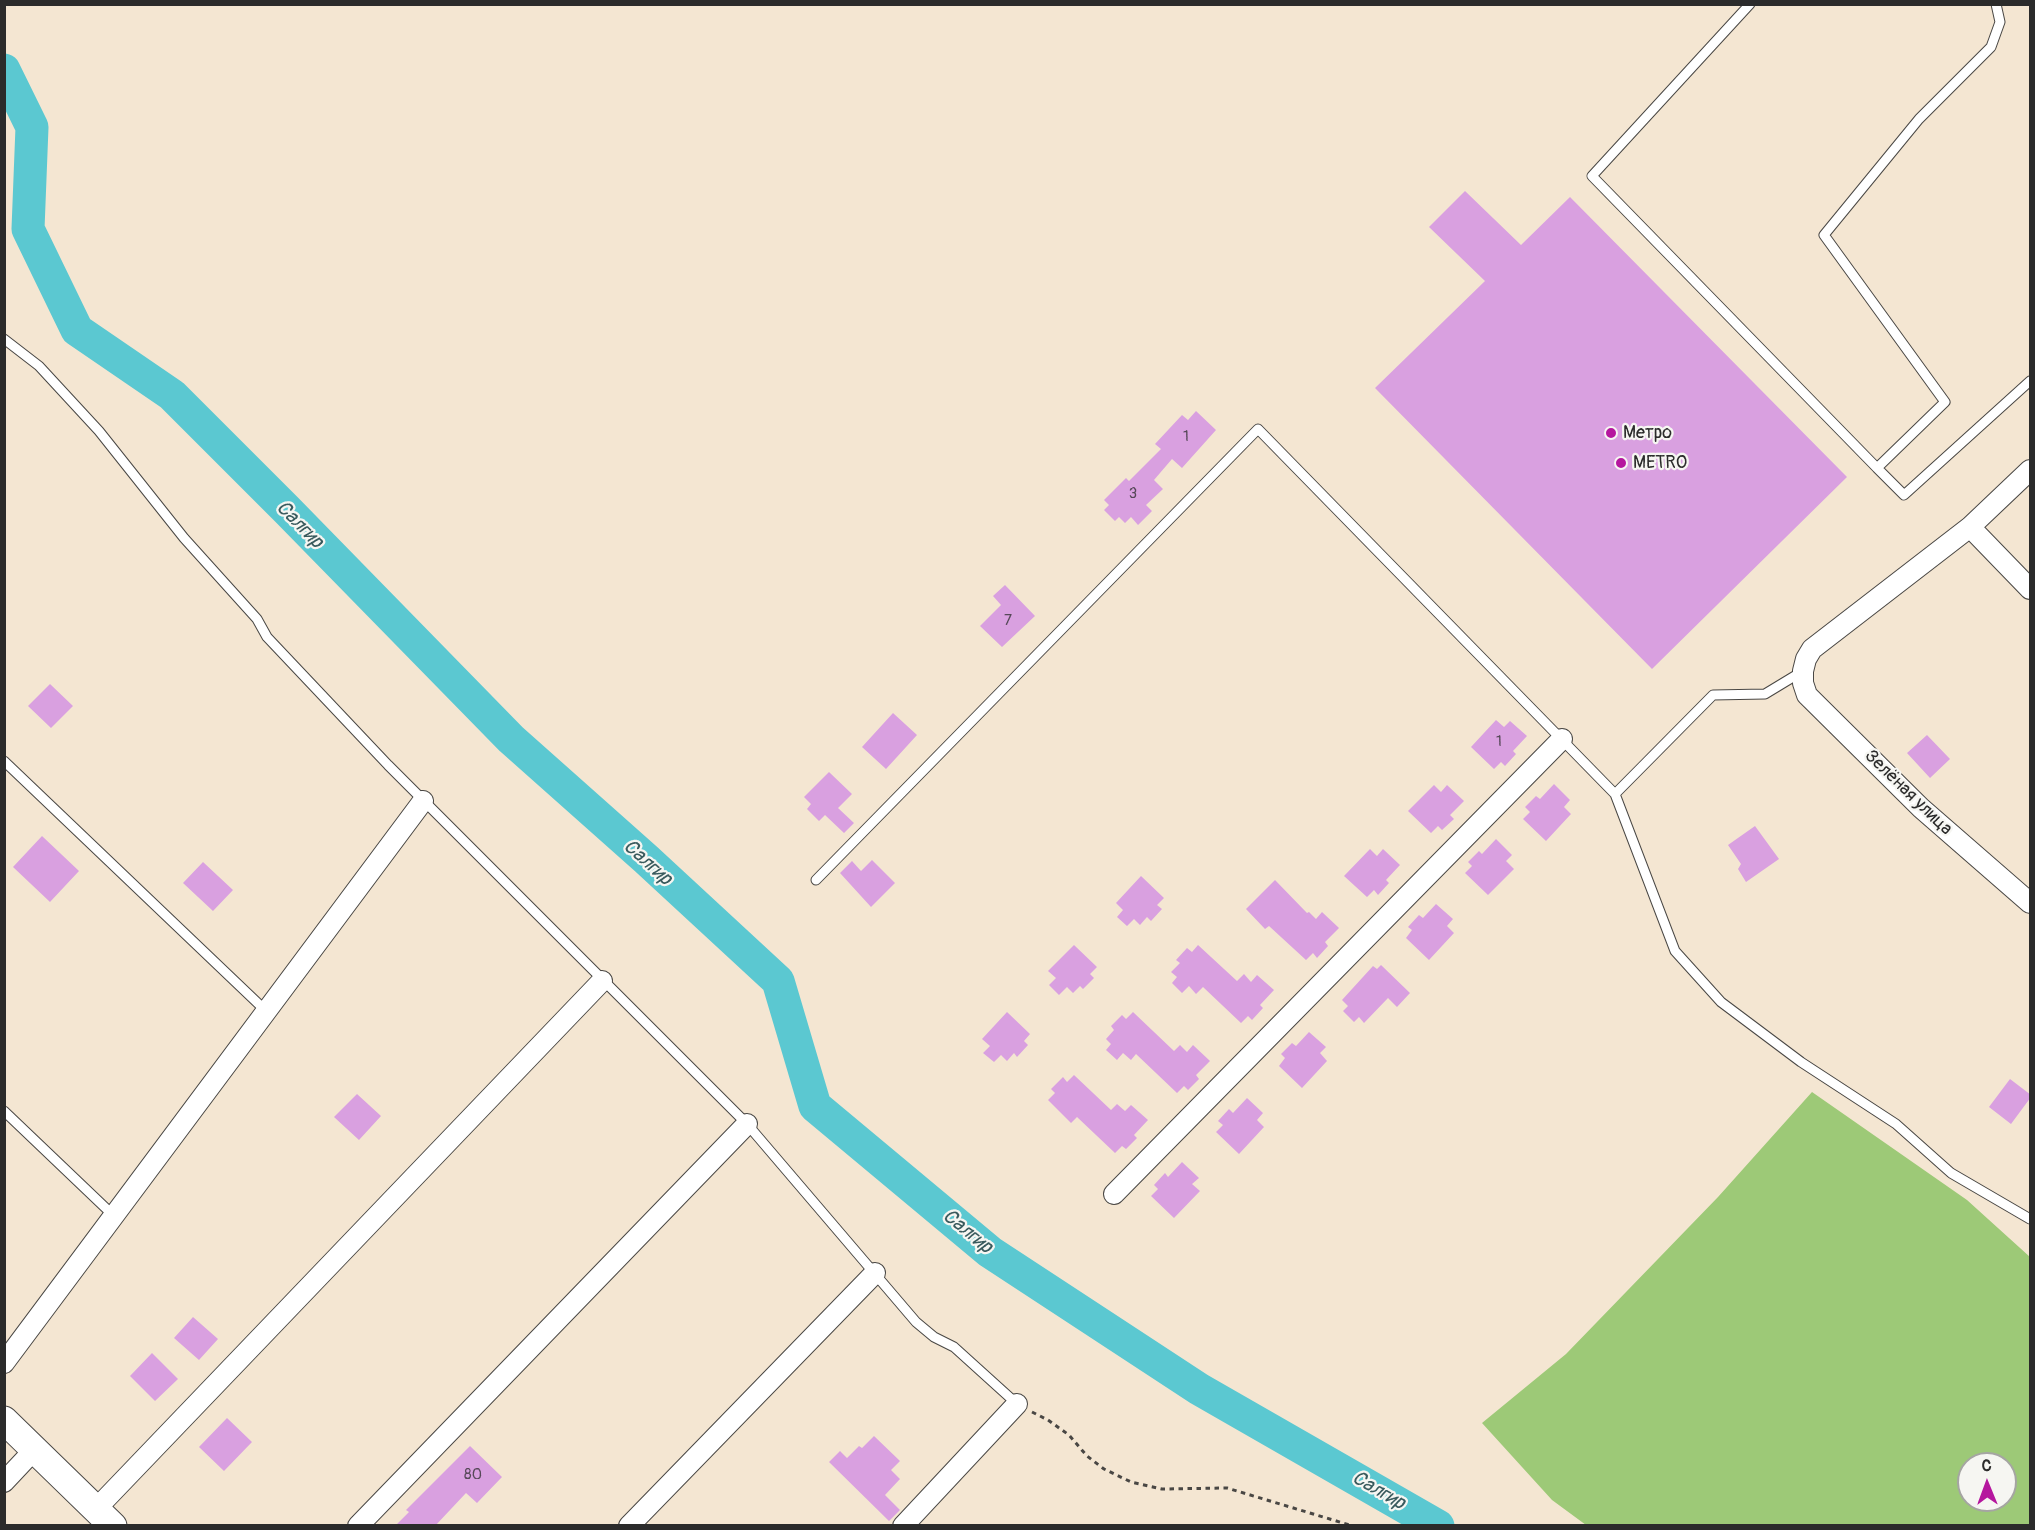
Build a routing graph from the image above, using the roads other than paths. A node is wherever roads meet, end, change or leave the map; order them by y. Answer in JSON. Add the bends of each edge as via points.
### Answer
{"nodes":[{"id":1,"x":1749,"y":4,"type":"edge"},
{"id":2,"x":1996,"y":4,"type":"edge"},
{"id":3,"x":4,"y":339,"type":"edge"},
{"id":4,"x":2031,"y":381,"type":"edge"},
{"id":5,"x":1877,"y":468,"type":"junction"},
{"id":6,"x":2031,"y":470,"type":"edge"},
{"id":7,"x":1970,"y":527,"type":"junction"},
{"id":8,"x":2031,"y":589,"type":"edge"},
{"id":9,"x":1803,"y":671,"type":"junction"},
{"id":10,"x":1562,"y":740,"type":"junction"},
{"id":11,"x":4,"y":761,"type":"edge"},
{"id":12,"x":1615,"y":794,"type":"junction"},
{"id":13,"x":423,"y":801,"type":"junction"},
{"id":14,"x":816,"y":880,"type":"dead end"},
{"id":15,"x":2031,"y":903,"type":"edge"},
{"id":16,"x":602,"y":981,"type":"junction"},
{"id":17,"x":266,"y":1011,"type":"junction"},
{"id":18,"x":4,"y":1111,"type":"edge"},
{"id":19,"x":747,"y":1124,"type":"junction"},
{"id":20,"x":1114,"y":1194,"type":"dead end"},
{"id":21,"x":114,"y":1216,"type":"junction"},
{"id":22,"x":2031,"y":1219,"type":"edge"},
{"id":23,"x":875,"y":1274,"type":"junction"},
{"id":24,"x":4,"y":1363,"type":"edge"},
{"id":25,"x":1017,"y":1404,"type":"joint"},
{"id":26,"x":4,"y":1420,"type":"edge"},
{"id":27,"x":35,"y":1449,"type":"junction"},
{"id":28,"x":4,"y":1482,"type":"edge"},
{"id":29,"x":104,"y":1517,"type":"edge"},
{"id":30,"x":358,"y":1526,"type":"edge"},
{"id":31,"x":629,"y":1526,"type":"edge"},
{"id":32,"x":903,"y":1526,"type":"edge"}],
"edges":[{"from":1,"to":5,"type":"lane","via":[[1592,176]]},
{"from":2,"to":5,"type":"lane","via":[[2000,22],[1991,47],[1918,119],[1824,235],[1945,402]]},
{"from":3,"to":13,"type":"lane","via":[[39,366],[99,431],[184,538],[257,619],[267,637]]},
{"from":4,"to":5,"type":"lane","via":[[1904,495]]},
{"from":6,"to":7,"type":"street"},
{"from":7,"to":8,"type":"street"},
{"from":7,"to":9,"type":"street","via":[[1812,649]]},
{"from":9,"to":12,"type":"lane","via":[[1764,694],[1713,695]]},
{"from":9,"to":15,"type":"street","name":"Зелёная улица","via":[[1807,695],[1921,808]]},
{"from":10,"to":12,"type":"lane"},
{"from":10,"to":14,"type":"lane","via":[[1258,429]]},
{"from":10,"to":20,"type":"street"},
{"from":11,"to":17,"type":"lane"},
{"from":12,"to":22,"type":"lane","via":[[1675,951],[1721,1002],[1801,1062],[1896,1124],[1951,1173]]},
{"from":13,"to":16,"type":"lane"},
{"from":13,"to":17,"type":"street"},
{"from":16,"to":19,"type":"lane"},
{"from":16,"to":29,"type":"street"},
{"from":17,"to":21,"type":"street"},
{"from":18,"to":21,"type":"lane"},
{"from":19,"to":23,"type":"lane"},
{"from":19,"to":30,"type":"street"},
{"from":21,"to":24,"type":"street"},
{"from":23,"to":25,"type":"lane","via":[[916,1322],[954,1347]]},
{"from":23,"to":31,"type":"street"},
{"from":25,"to":32,"type":"street"},
{"from":26,"to":27,"type":"main road"},
{"from":27,"to":28,"type":"street"},
{"from":27,"to":29,"type":"main road"}]}
